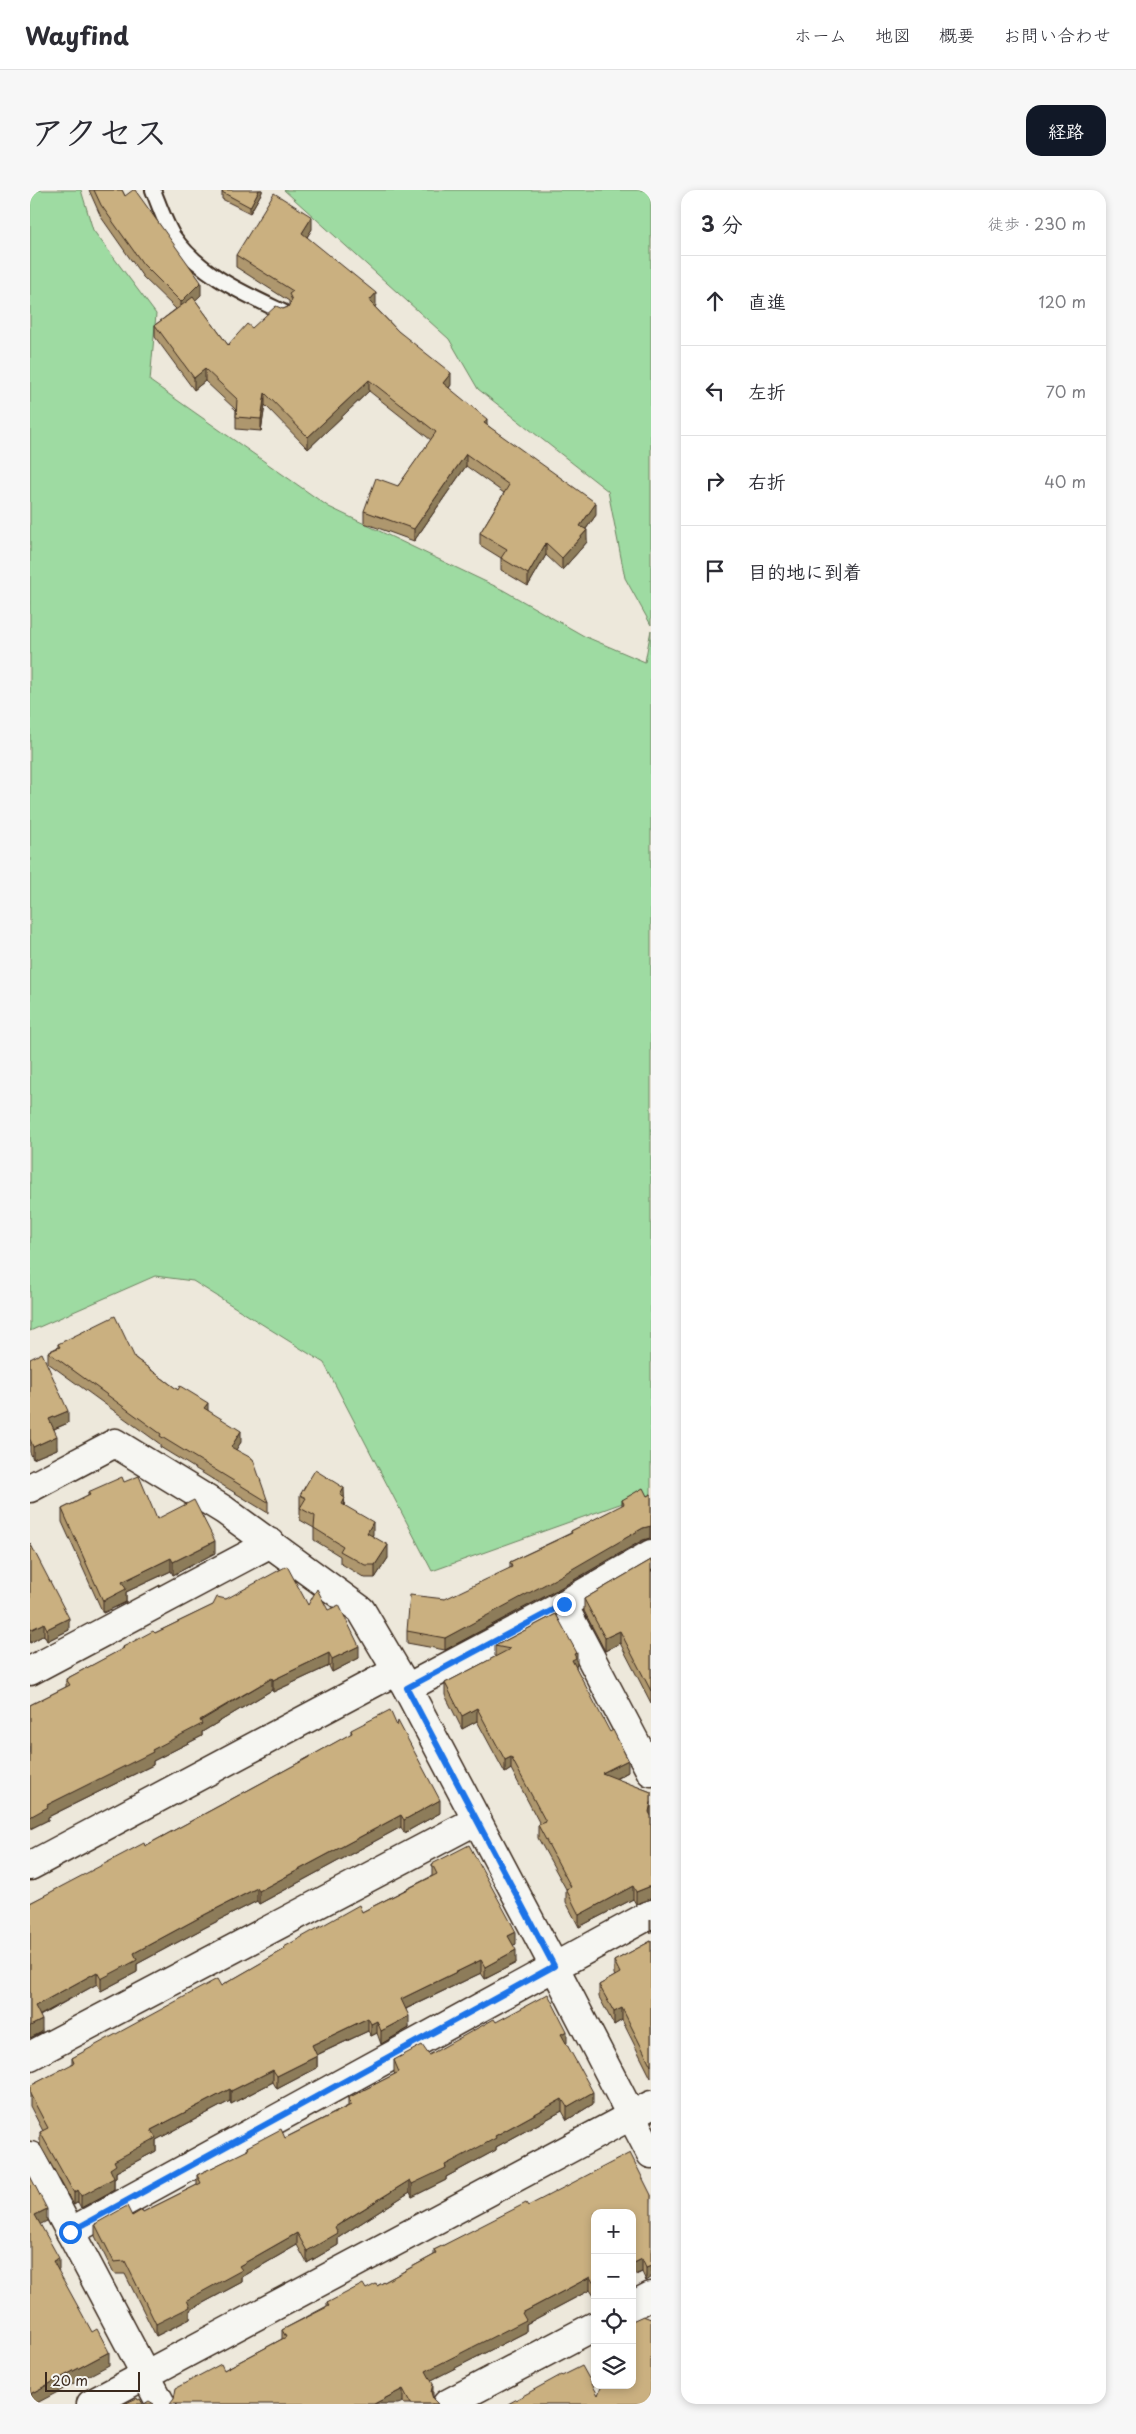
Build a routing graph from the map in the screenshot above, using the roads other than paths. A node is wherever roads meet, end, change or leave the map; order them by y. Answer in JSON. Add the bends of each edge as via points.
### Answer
{"nodes":[{"id":1,"x":153,"y":190,"type":"edge"},
{"id":2,"x":283,"y":312,"type":"edge"},
{"id":3,"x":30,"y":1488,"type":"edge"},
{"id":4,"x":271,"y":1543,"type":"junction"},
{"id":5,"x":651,"y":1554,"type":"edge"},
{"id":6,"x":564,"y":1604,"type":"junction"},
{"id":7,"x":30,"y":1671,"type":"edge"},
{"id":8,"x":402,"y":1680,"type":"junction"},
{"id":9,"x":651,"y":1772,"type":"edge"},
{"id":10,"x":477,"y":1820,"type":"junction"},
{"id":11,"x":30,"y":1866,"type":"edge"},
{"id":12,"x":651,"y":1914,"type":"edge"},
{"id":13,"x":554,"y":1966,"type":"junction"},
{"id":14,"x":30,"y":2056,"type":"edge"},
{"id":15,"x":641,"y":2111,"type":"edge"},
{"id":16,"x":651,"y":2154,"type":"edge"},
{"id":17,"x":30,"y":2156,"type":"edge"},
{"id":18,"x":70,"y":2232,"type":"junction"},
{"id":19,"x":651,"y":2296,"type":"edge"},
{"id":20,"x":636,"y":2304,"type":"edge"},
{"id":21,"x":591,"y":2328,"type":"edge"},
{"id":22,"x":146,"y":2376,"type":"junction"},
{"id":23,"x":91,"y":2404,"type":"edge"},
{"id":24,"x":160,"y":2404,"type":"edge"},
{"id":25,"x":447,"y":2404,"type":"edge"}],
"edges":[{"from":1,"to":2,"type":"lane","via":[[173,236],[197,262],[233,288]]},
{"from":3,"to":4,"type":"street","via":[[116,1444],[224,1510]]},
{"from":4,"to":7,"type":"street"},
{"from":4,"to":8,"type":"street","via":[[361,1610]]},
{"from":5,"to":6,"type":"street"},
{"from":6,"to":8,"type":"street"},
{"from":6,"to":9,"type":"street"},
{"from":8,"to":10,"type":"street"},
{"from":8,"to":11,"type":"street"},
{"from":10,"to":13,"type":"street"},
{"from":10,"to":14,"type":"street"},
{"from":12,"to":13,"type":"street"},
{"from":13,"to":15,"type":"street"},
{"from":13,"to":18,"type":"street"},
{"from":15,"to":16,"type":"street"},
{"from":15,"to":22,"type":"street"},
{"from":17,"to":18,"type":"street"},
{"from":18,"to":22,"type":"street"},
{"from":19,"to":20,"type":"street"},
{"from":21,"to":25,"type":"street"},
{"from":22,"to":23,"type":"street"},
{"from":22,"to":24,"type":"street"}]}
